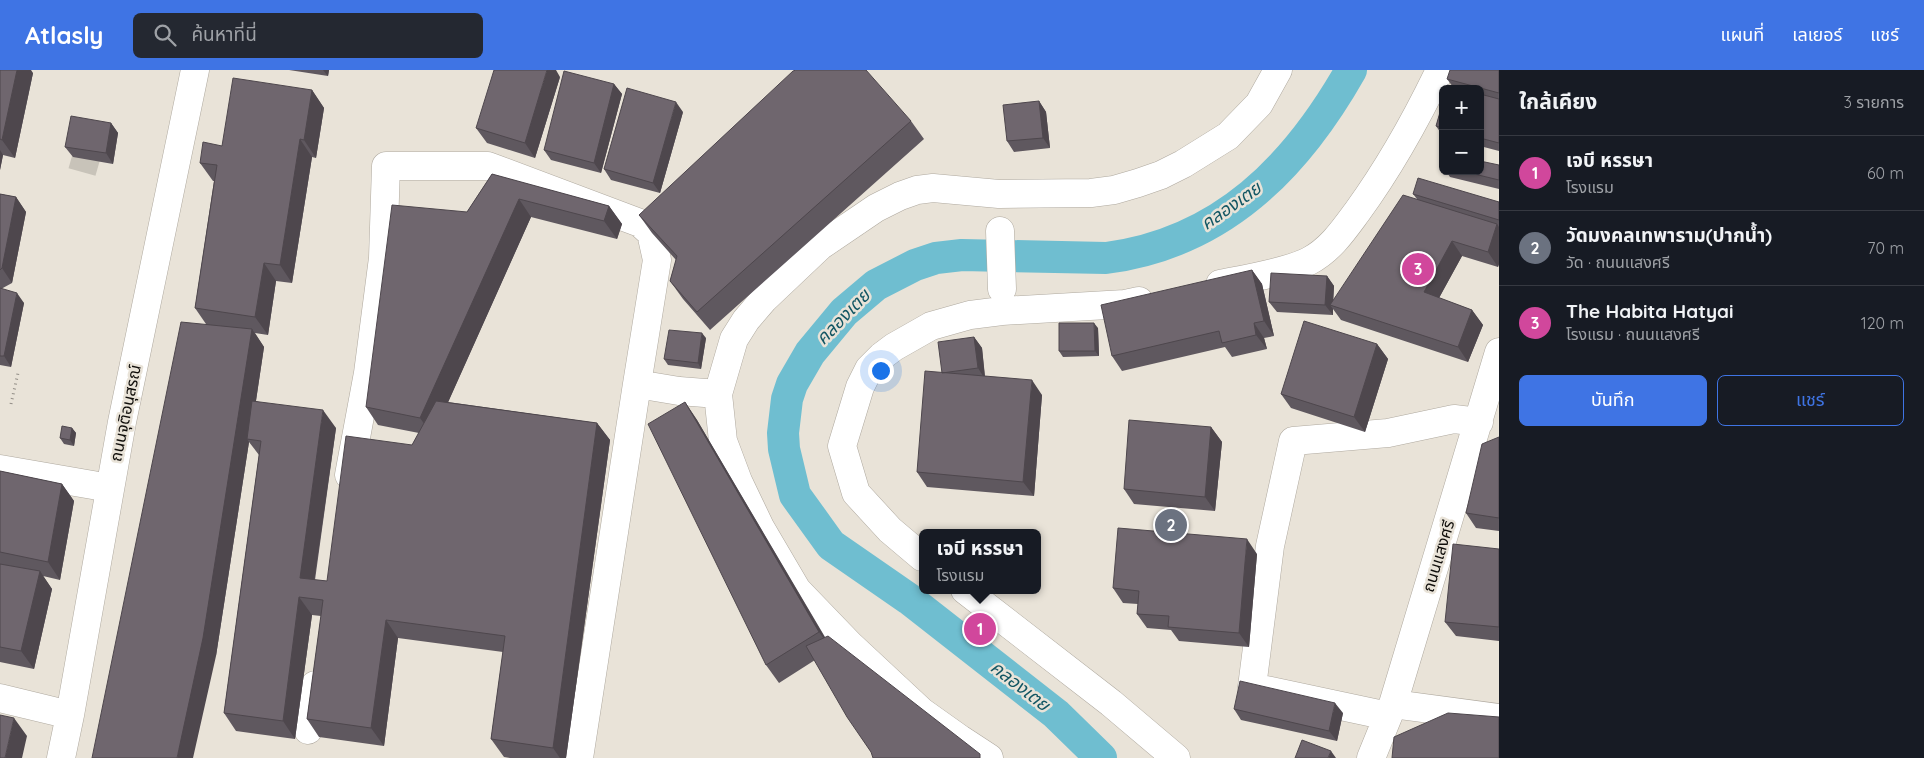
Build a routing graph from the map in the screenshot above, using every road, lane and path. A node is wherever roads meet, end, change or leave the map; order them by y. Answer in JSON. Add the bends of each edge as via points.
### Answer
{"nodes":[{"id":1,"x":195,"y":70,"type":"edge"},
{"id":2,"x":1278,"y":70,"type":"edge"},
{"id":3,"x":1440,"y":70,"type":"edge"},
{"id":4,"x":1000,"y":231,"type":"dead end"},
{"id":5,"x":1002,"y":289,"type":"dead end"},
{"id":6,"x":1196,"y":289,"type":"edge"},
{"id":7,"x":1161,"y":297,"type":"edge"},
{"id":8,"x":1499,"y":352,"type":"edge"},
{"id":9,"x":18,"y":373,"type":"dead end"},
{"id":10,"x":637,"y":384,"type":"junction"},
{"id":11,"x":718,"y":394,"type":"junction"},
{"id":12,"x":11,"y":404,"type":"dead end"},
{"id":13,"x":1485,"y":426,"type":"edge"},
{"id":14,"x":0,"y":469,"type":"edge"},
{"id":15,"x":110,"y":488,"type":"junction"},
{"id":16,"x":345,"y":500,"type":"edge"},
{"id":17,"x":919,"y":554,"type":"edge"},
{"id":18,"x":970,"y":594,"type":"edge"},
{"id":19,"x":318,"y":664,"type":"edge"},
{"id":20,"x":0,"y":698,"type":"edge"},
{"id":21,"x":1391,"y":710,"type":"junction"},
{"id":22,"x":70,"y":715,"type":"junction"},
{"id":23,"x":1499,"y":718,"type":"edge"},
{"id":24,"x":308,"y":730,"type":"edge"},
{"id":25,"x":60,"y":758,"type":"edge"},
{"id":26,"x":579,"y":758,"type":"edge"},
{"id":27,"x":989,"y":758,"type":"edge"},
{"id":28,"x":1176,"y":758,"type":"edge"},
{"id":29,"x":1371,"y":758,"type":"edge"}],
"edges":[{"from":1,"to":15,"type":"street","name":"ถนนจุติอนุสรณ์"},
{"from":2,"to":11,"type":"street","via":[[1259,104],[1228,136],[1184,164],[1138,184],[1091,193],[998,194],[933,188],[917,190],[876,208],[820,246],[746,320],[734,339]]},
{"from":3,"to":6,"type":"street","via":[[1382,177],[1332,244],[1295,267]]},
{"from":4,"to":5,"type":"street"},
{"from":7,"to":17,"type":"street","via":[[1125,304],[970,315],[931,326],[894,347],[869,369],[854,404],[842,446],[856,493],[890,530]]},
{"from":8,"to":13,"type":"street","name":"ถนนเเสงศรี"},
{"from":9,"to":12,"type":"path"},
{"from":10,"to":11,"type":"street"},
{"from":10,"to":16,"type":"street","via":[[657,260],[651,233],[640,223],[488,166],[386,166],[383,258],[368,373]]},
{"from":10,"to":26,"type":"street"},
{"from":11,"to":27,"type":"street","via":[[723,441],[738,481],[760,527],[797,590],[922,712]]},
{"from":13,"to":21,"type":"street","name":"ถนนเเสงศรี"},
{"from":13,"to":21,"type":"street","via":[[1454,419],[1388,433],[1293,441],[1270,546],[1252,687]]},
{"from":14,"to":15,"type":"street"},
{"from":15,"to":22,"type":"street","name":"ถนนจุติอนุสรณ์"},
{"from":18,"to":28,"type":"street"},
{"from":19,"to":24,"type":"street"},
{"from":20,"to":22,"type":"street"},
{"from":21,"to":23,"type":"street"},
{"from":21,"to":29,"type":"street","name":"ถนนเเสงศรี"},
{"from":22,"to":25,"type":"street","name":"ถนนจุติอนุสรณ์"}]}
